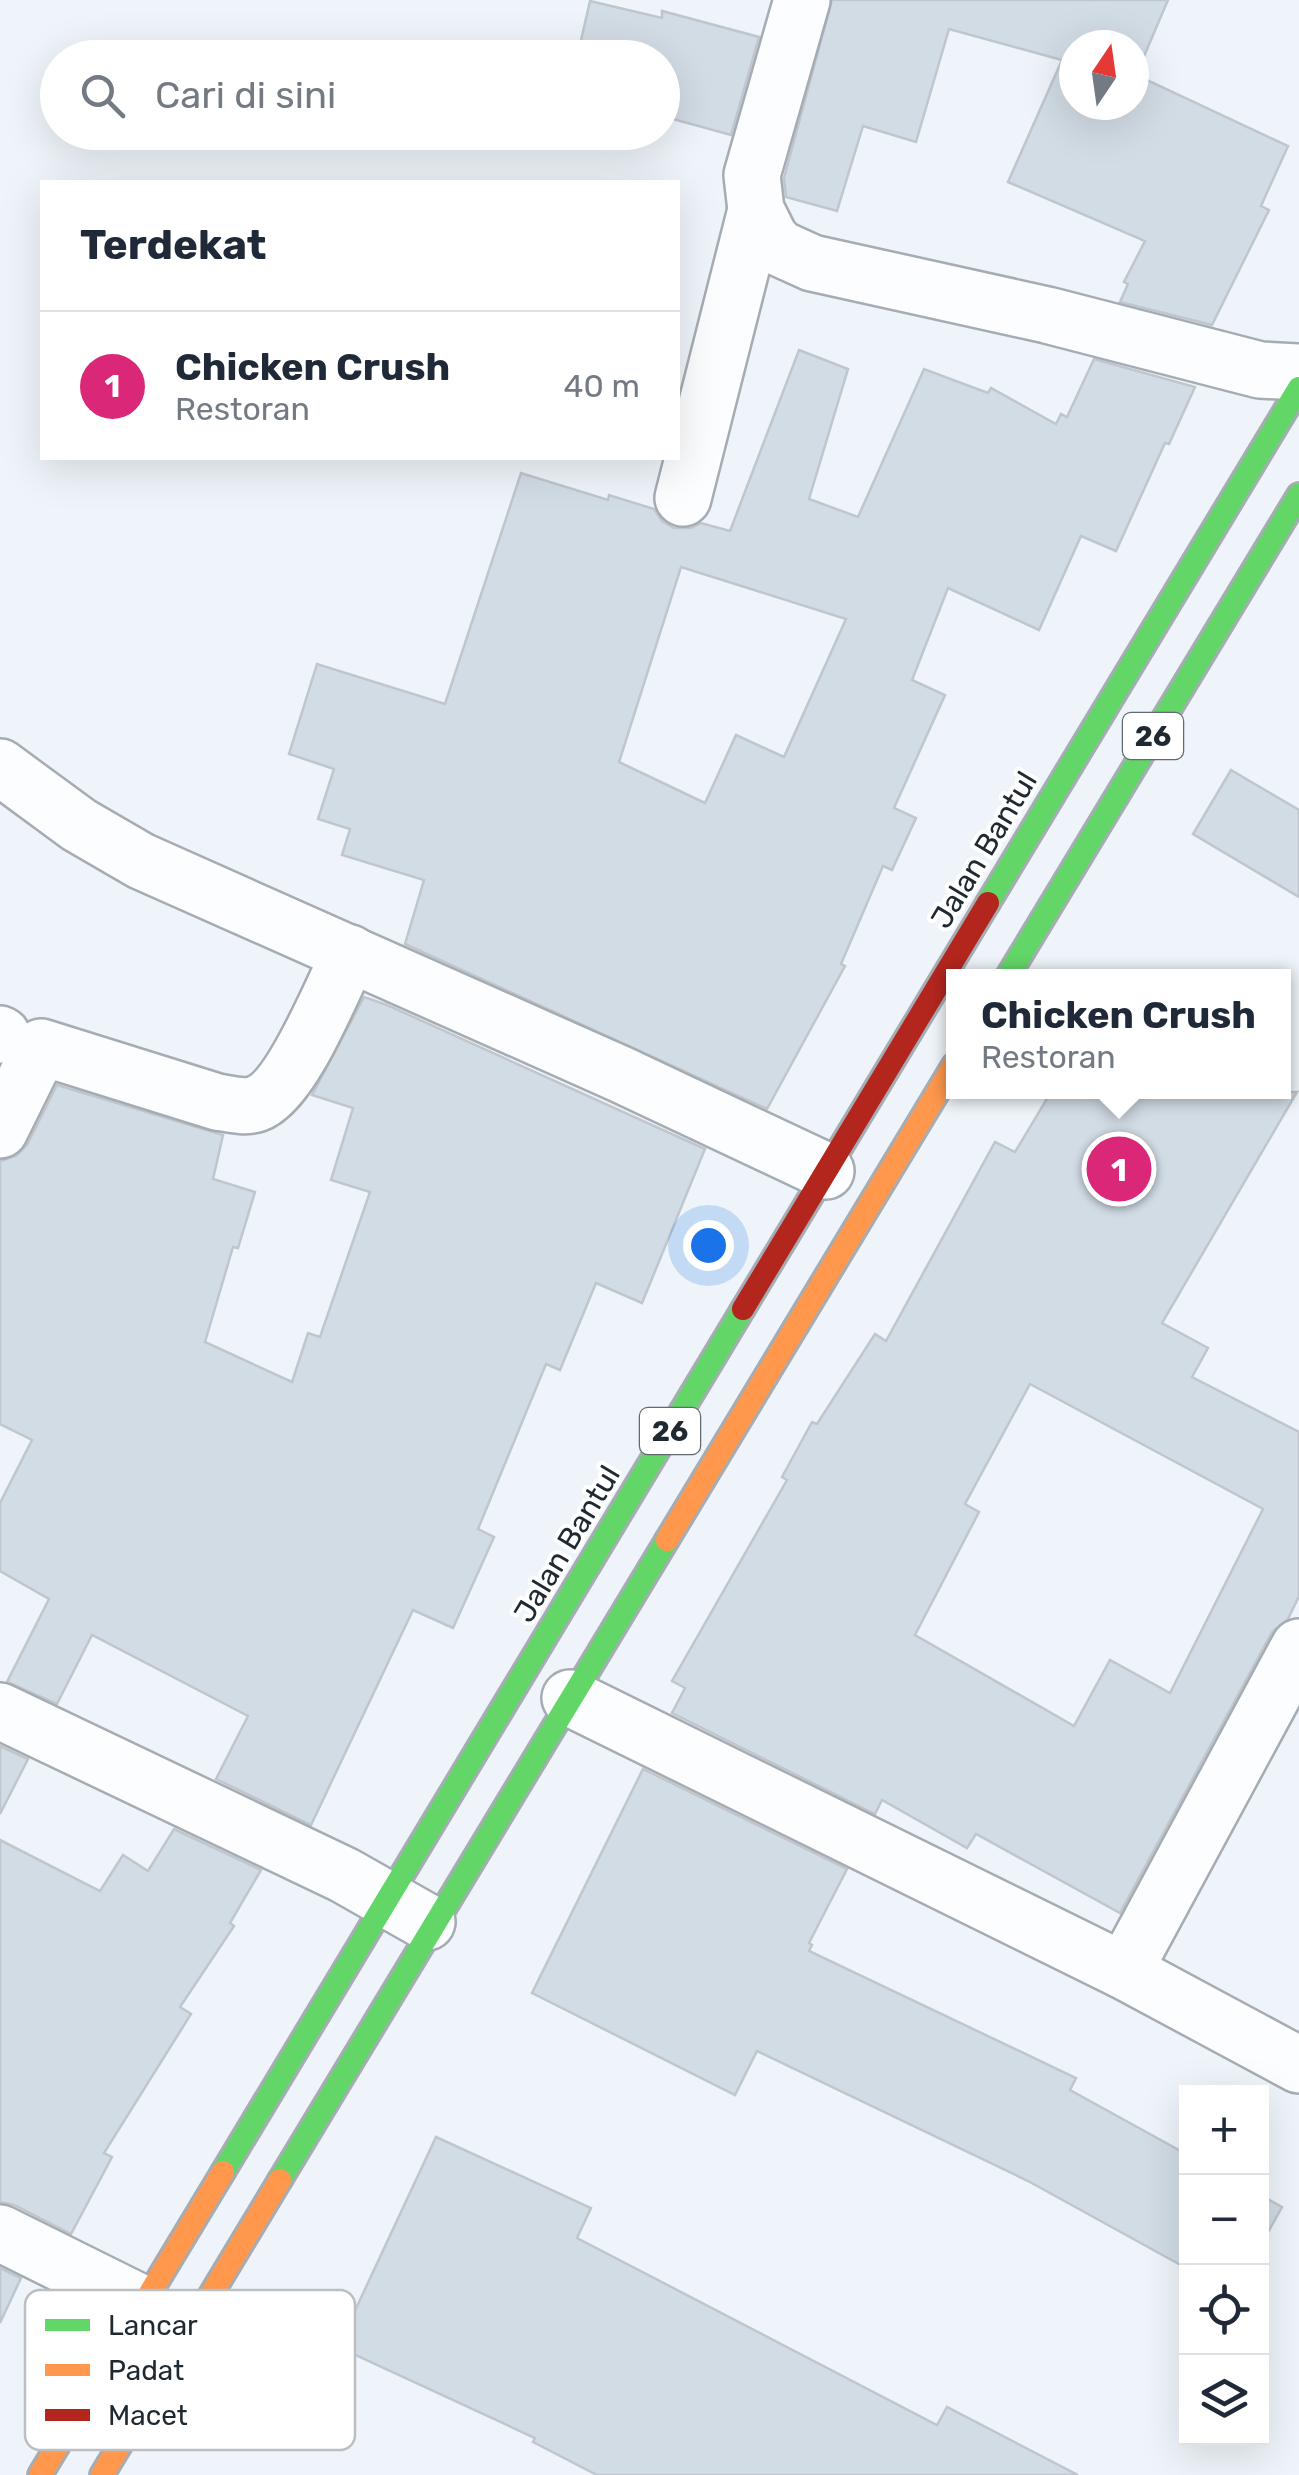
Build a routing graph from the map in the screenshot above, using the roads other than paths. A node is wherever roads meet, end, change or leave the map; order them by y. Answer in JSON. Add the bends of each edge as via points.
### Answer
{"nodes":[{"id":1,"x":802,"y":0,"type":"edge"},
{"id":2,"x":756,"y":210,"type":"junction"},
{"id":3,"x":1299,"y":372,"type":"edge"},
{"id":4,"x":1299,"y":388,"type":"edge"},
{"id":5,"x":1299,"y":495,"type":"edge"},
{"id":6,"x":683,"y":498,"type":"dead end"},
{"id":7,"x":0,"y":767,"type":"edge"},
{"id":8,"x":350,"y":954,"type":"junction"},
{"id":9,"x":948,"y":969,"type":"edge"},
{"id":10,"x":1012,"y":969,"type":"edge"},
{"id":11,"x":946,"y":972,"type":"edge"},
{"id":12,"x":946,"y":1078,"type":"edge"},
{"id":13,"x":0,"y":1130,"type":"edge"},
{"id":14,"x":826,"y":1171,"type":"junction"},
{"id":15,"x":1299,"y":1647,"type":"edge"},
{"id":16,"x":570,"y":1698,"type":"junction"},
{"id":17,"x":0,"y":1711,"type":"edge"},
{"id":18,"x":411,"y":1913,"type":"junction"},
{"id":19,"x":1124,"y":1971,"type":"junction"},
{"id":20,"x":1299,"y":2065,"type":"edge"},
{"id":21,"x":0,"y":2233,"type":"edge"},
{"id":22,"x":115,"y":2290,"type":"edge"},
{"id":23,"x":153,"y":2290,"type":"edge"},
{"id":24,"x":204,"y":2290,"type":"edge"},
{"id":25,"x":55,"y":2450,"type":"edge"},
{"id":26,"x":116,"y":2450,"type":"edge"},
{"id":27,"x":40,"y":2475,"type":"edge"},
{"id":28,"x":102,"y":2475,"type":"edge"}],
"edges":[{"from":1,"to":2,"type":"street","via":[[752,176]]},
{"from":2,"to":3,"type":"street","via":[[780,248],[812,262],[1260,370]]},
{"from":2,"to":6,"type":"street"},
{"from":4,"to":9,"type":"main road","name":"Jalan Bantul","number":"26"},
{"from":5,"to":10,"type":"main road","number":"26"},
{"from":7,"to":8,"type":"street","via":[[141,861]]},
{"from":8,"to":13,"type":"street","via":[[284,1082],[257,1104],[218,1102],[41,1047]]},
{"from":8,"to":14,"type":"street"},
{"from":11,"to":14,"type":"main road","name":"Jalan Bantul","number":"26"},
{"from":12,"to":16,"type":"main road","name":"Jalan Bantul","number":"26"},
{"from":14,"to":18,"type":"main road","name":"Jalan Bantul","number":"26"},
{"from":15,"to":19,"type":"street"},
{"from":16,"to":18,"type":"main road","name":"Jalan Bantul","number":"26"},
{"from":16,"to":19,"type":"street"},
{"from":17,"to":18,"type":"street"},
{"from":18,"to":23,"type":"main road","name":"Jalan Bantul","number":"26"},
{"from":18,"to":24,"type":"main road","name":"Jalan Bantul","number":"26"},
{"from":19,"to":20,"type":"street"},
{"from":21,"to":22,"type":"street"},
{"from":25,"to":27,"type":"main road","name":"Jalan Bantul","number":"26"},
{"from":26,"to":28,"type":"main road","name":"Jalan Bantul","number":"26"}]}
